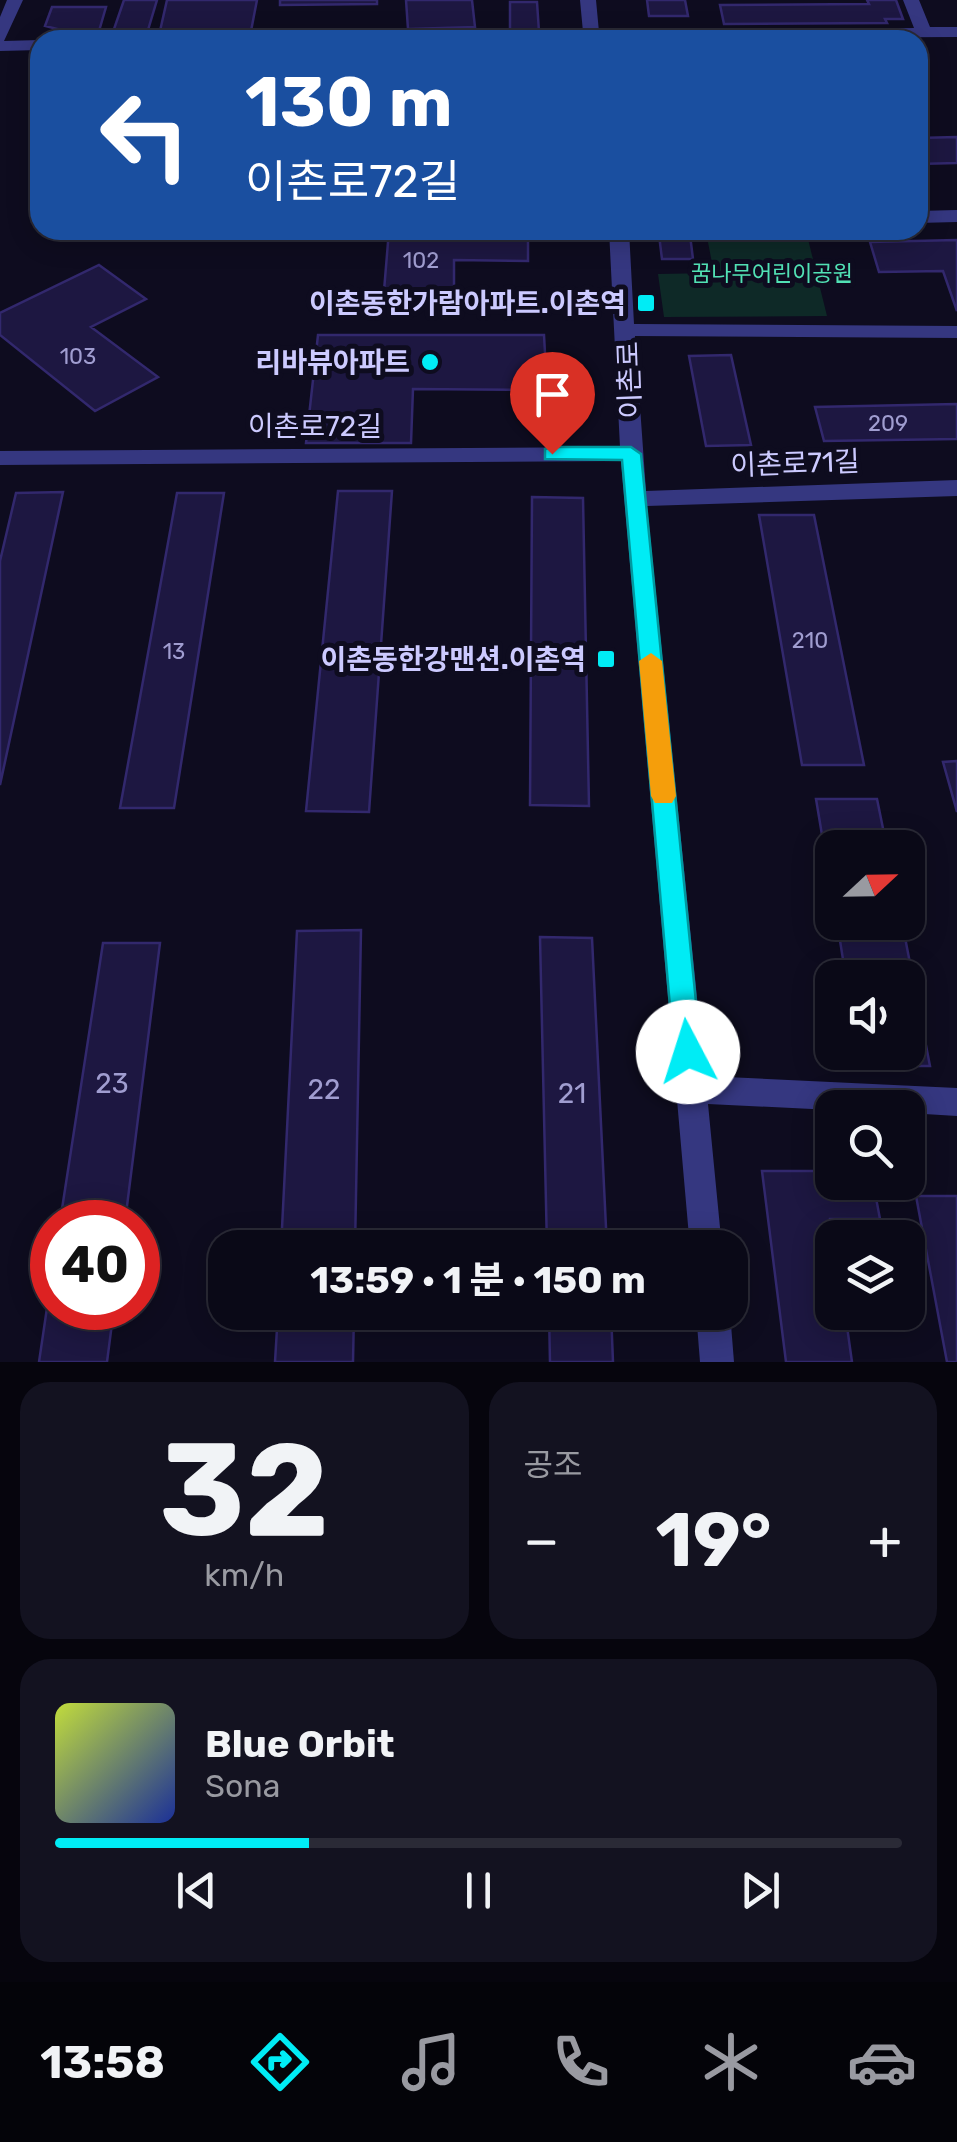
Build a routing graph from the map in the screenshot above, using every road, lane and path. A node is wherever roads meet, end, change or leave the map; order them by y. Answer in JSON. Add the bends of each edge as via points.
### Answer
{"nodes":[{"id":1,"x":15,"y":0,"type":"edge"},
{"id":2,"x":588,"y":0,"type":"edge"},
{"id":3,"x":911,"y":0,"type":"edge"},
{"id":4,"x":591,"y":30,"type":"edge"},
{"id":5,"x":923,"y":30,"type":"edge"},
{"id":6,"x":957,"y":32,"type":"edge"},
{"id":7,"x":928,"y":33,"type":"edge"},
{"id":8,"x":0,"y":37,"type":"edge"},
{"id":9,"x":30,"y":45,"type":"edge"},
{"id":10,"x":0,"y":46,"type":"edge"},
{"id":11,"x":957,"y":216,"type":"edge"},
{"id":12,"x":928,"y":217,"type":"edge"},
{"id":13,"x":620,"y":240,"type":"edge"},
{"id":14,"x":627,"y":330,"type":"junction"},
{"id":15,"x":957,"y":332,"type":"edge"},
{"id":16,"x":631,"y":454,"type":"junction"},
{"id":17,"x":0,"y":458,"type":"edge"},
{"id":18,"x":957,"y":488,"type":"edge"},
{"id":19,"x":635,"y":499,"type":"junction"},
{"id":20,"x":692,"y":1089,"type":"junction"},
{"id":21,"x":957,"y":1102,"type":"edge"},
{"id":22,"x":704,"y":1230,"type":"edge"},
{"id":23,"x":714,"y":1330,"type":"edge"},
{"id":24,"x":717,"y":1362,"type":"edge"}],
"edges":[{"from":1,"to":8,"type":"street"},
{"from":2,"to":4,"type":"street"},
{"from":3,"to":5,"type":"street"},
{"from":6,"to":7,"type":"street"},
{"from":9,"to":10,"type":"street"},
{"from":11,"to":12,"type":"street"},
{"from":13,"to":14,"type":"street","name":"이촌로"},
{"from":14,"to":15,"type":"street"},
{"from":14,"to":16,"type":"street","name":"이촌로"},
{"from":16,"to":17,"type":"street","name":"이촌로72길"},
{"from":16,"to":19,"type":"street","name":"이촌로"},
{"from":18,"to":19,"type":"street","name":"이촌로71길"},
{"from":19,"to":20,"type":"street","name":"이촌로"},
{"from":20,"to":21,"type":"street"},
{"from":20,"to":22,"type":"street","name":"이촌로"},
{"from":23,"to":24,"type":"street"}]}
